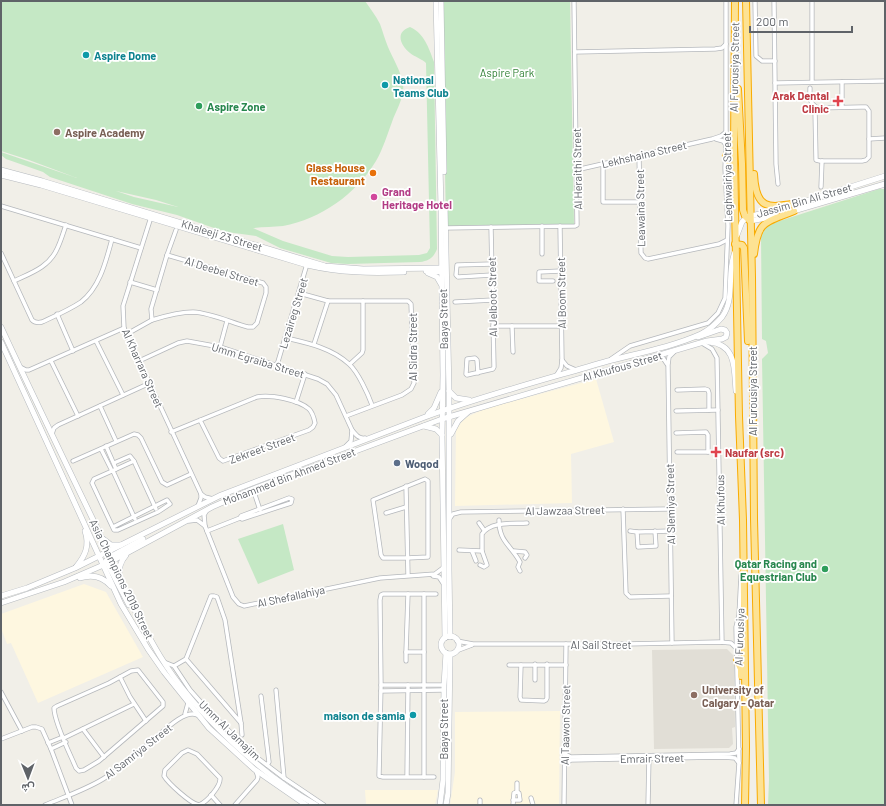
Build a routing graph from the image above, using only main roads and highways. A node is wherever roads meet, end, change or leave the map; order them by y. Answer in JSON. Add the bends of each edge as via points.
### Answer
{"nodes":[{"id":1,"x":436,"y":1,"type":"edge"},
{"id":2,"x":441,"y":1,"type":"edge"},
{"id":3,"x":735,"y":1,"type":"edge"},
{"id":4,"x":746,"y":2,"type":"edge"},
{"id":5,"x":734,"y":69,"type":"junction"},
{"id":6,"x":441,"y":139,"type":"junction"},
{"id":7,"x":750,"y":144,"type":"junction"},
{"id":8,"x":726,"y":156,"type":"road end"},
{"id":9,"x":1,"y":170,"type":"edge"},
{"id":10,"x":1,"y":175,"type":"edge"},
{"id":11,"x":885,"y":175,"type":"edge"},
{"id":12,"x":42,"y":183,"type":"junction"},
{"id":13,"x":885,"y":184,"type":"edge"},
{"id":14,"x":735,"y":197,"type":"junction"},
{"id":15,"x":804,"y":202,"type":"junction"},
{"id":16,"x":794,"y":211,"type":"junction"},
{"id":17,"x":758,"y":214,"type":"junction"},
{"id":18,"x":749,"y":218,"type":"junction"},
{"id":19,"x":759,"y":220,"type":"junction"},
{"id":20,"x":444,"y":228,"type":"junction"},
{"id":21,"x":735,"y":242,"type":"junction"},
{"id":22,"x":736,"y":251,"type":"junction"},
{"id":23,"x":442,"y":258,"type":"junction"},
{"id":24,"x":425,"y":270,"type":"junction"},
{"id":25,"x":444,"y":270,"type":"junction"},
{"id":26,"x":752,"y":277,"type":"junction"},
{"id":27,"x":442,"y":286,"type":"junction"},
{"id":28,"x":1,"y":327,"type":"edge"},
{"id":29,"x":1,"y":342,"type":"edge"},
{"id":30,"x":679,"y":342,"type":"junction"},
{"id":31,"x":703,"y":342,"type":"junction"},
{"id":32,"x":752,"y":368,"type":"junction"},
{"id":33,"x":443,"y":383,"type":"junction"},
{"id":34,"x":449,"y":391,"type":"junction"},
{"id":35,"x":476,"y":400,"type":"junction"},
{"id":36,"x":449,"y":408,"type":"junction"},
{"id":37,"x":473,"y":409,"type":"junction"},
{"id":38,"x":442,"y":410,"type":"junction"},
{"id":39,"x":449,"y":416,"type":"junction"},
{"id":40,"x":738,"y":416,"type":"junction"},
{"id":41,"x":425,"y":417,"type":"junction"},
{"id":42,"x":442,"y":419,"type":"junction"},
{"id":43,"x":423,"y":426,"type":"junction"},
{"id":44,"x":442,"y":435,"type":"junction"},
{"id":45,"x":449,"y":443,"type":"junction"},
{"id":46,"x":78,"y":509,"type":"junction"},
{"id":47,"x":164,"y":524,"type":"junction"},
{"id":48,"x":99,"y":533,"type":"junction"},
{"id":49,"x":128,"y":542,"type":"junction"},
{"id":50,"x":128,"y":553,"type":"junction"},
{"id":51,"x":106,"y":559,"type":"junction"},
{"id":52,"x":75,"y":568,"type":"junction"},
{"id":53,"x":119,"y":579,"type":"junction"},
{"id":54,"x":66,"y":581,"type":"junction"},
{"id":55,"x":115,"y":590,"type":"junction"},
{"id":56,"x":1,"y":596,"type":"edge"},
{"id":57,"x":1,"y":603,"type":"edge"},
{"id":58,"x":136,"y":611,"type":"junction"},
{"id":59,"x":448,"y":637,"type":"junction"},
{"id":60,"x":448,"y":653,"type":"junction"},
{"id":61,"x":737,"y":660,"type":"road end"},
{"id":62,"x":746,"y":747,"type":"junction"},
{"id":63,"x":746,"y":803,"type":"edge"},
{"id":64,"x":306,"y":805,"type":"edge"},
{"id":65,"x":316,"y":805,"type":"edge"},
{"id":66,"x":440,"y":805,"type":"edge"},
{"id":67,"x":446,"y":805,"type":"edge"},
{"id":68,"x":761,"y":805,"type":"edge"}],
"edges":[{"from":1,"to":6,"type":"main road","name":"Baaya Street"},
{"from":2,"to":6,"type":"main road","name":"Baaya Street"},
{"from":3,"to":5,"type":"highway","name":"Al Furousiya Street"},
{"from":4,"to":7,"type":"highway","name":"Al Furousiya Street"},
{"from":5,"to":14,"type":"highway","name":"Al Furousiya Street"},
{"from":5,"to":18,"type":"highway","via":[[740,114],[742,208]]},
{"from":6,"to":20,"type":"main road","name":"Baaya Street"},
{"from":7,"to":15,"type":"highway","via":[[755,190],[759,200],[773,206]]},
{"from":7,"to":18,"type":"highway","name":"Al Furousiya Street"},
{"from":8,"to":14,"type":"highway"},
{"from":9,"to":12,"type":"main road","name":"Khaleeji 23 Street"},
{"from":10,"to":12,"type":"main road","name":"Khaleeji 23 Street"},
{"from":11,"to":15,"type":"main road","name":"Jassim Bin Ali Street"},
{"from":12,"to":24,"type":"main road","name":"Khaleeji 23 Street","via":[[307,263],[381,271]]},
{"from":13,"to":16,"type":"main road","name":"Jassim Bin Ali Street"},
{"from":14,"to":21,"type":"highway","name":"Al Furousiya Street"},
{"from":15,"to":17,"type":"main road","name":"Jassim Bin Ali Street"},
{"from":16,"to":19,"type":"main road","name":"Jassim Bin Ali Street"},
{"from":16,"to":26,"type":"highway","via":[[761,227],[757,235]]},
{"from":17,"to":18,"type":"main road","name":"Jassim Bin Ali Street"},
{"from":17,"to":19,"type":"main road","via":[[756,217]]},
{"from":18,"to":19,"type":"main road","name":"Jassim Bin Ali Street"},
{"from":18,"to":21,"type":"main road","name":"Jassim Bin Ali Street","via":[[738,229]]},
{"from":18,"to":26,"type":"highway","name":"Al Furousiya Street"},
{"from":20,"to":23,"type":"main road","name":"Baaya Street"},
{"from":20,"to":25,"type":"main road","name":"Baaya Street"},
{"from":21,"to":22,"type":"highway","name":"Al Furousiya Street"},
{"from":21,"to":32,"type":"highway","via":[[744,248],[746,318]]},
{"from":22,"to":30,"type":"main road","name":"Al Khufous Street","via":[[732,258],[730,295],[724,313],[718,322],[706,331]]},
{"from":22,"to":40,"type":"highway","name":"Al Furousiya Street"},
{"from":23,"to":24,"type":"main road","via":[[438,264]]},
{"from":23,"to":25,"type":"main road","name":"Baaya Street"},
{"from":24,"to":25,"type":"main road","name":"Khaleeji 23 Street"},
{"from":24,"to":27,"type":"main road","via":[[437,276]]},
{"from":25,"to":27,"type":"main road","name":"Baaya Street"},
{"from":25,"to":34,"type":"main road","name":"Baaya Street"},
{"from":26,"to":32,"type":"highway","name":"Al Furousiya Street"},
{"from":27,"to":33,"type":"main road","name":"Baaya Street"},
{"from":28,"to":48,"type":"main road","name":"Asia Champions 2019 Street"},
{"from":29,"to":46,"type":"main road","name":"Asia Champions 2019 Street"},
{"from":30,"to":31,"type":"main road","via":[[721,329],[726,332],[723,338]]},
{"from":30,"to":35,"type":"main road","name":"Al Khufous Street"},
{"from":31,"to":37,"type":"main road","name":"Al Khufous Street"},
{"from":31,"to":40,"type":"main road","name":"Al Khufous Street","via":[[720,344],[731,355]]},
{"from":32,"to":68,"type":"highway","name":"Al Furousiya Street"},
{"from":33,"to":38,"type":"main road","name":"Baaya Street"},
{"from":33,"to":41,"type":"main road","via":[[436,404]]},
{"from":34,"to":35,"type":"main road","via":[[460,400]]},
{"from":34,"to":36,"type":"main road","name":"Baaya Street"},
{"from":35,"to":36,"type":"main road","name":"Al Khufous Street"},
{"from":36,"to":38,"type":"main road","name":"Mohammed Bin Ahmed Street"},
{"from":36,"to":39,"type":"main road","name":"Baaya Street"},
{"from":37,"to":39,"type":"main road","name":"Al Khufous Street"},
{"from":37,"to":45,"type":"main road","via":[[458,421]]},
{"from":38,"to":41,"type":"main road","name":"Mohammed Bin Ahmed Street"},
{"from":38,"to":42,"type":"main road","name":"Baaya Street"},
{"from":39,"to":42,"type":"main road","name":"Mohammed Bin Ahmed Street"},
{"from":39,"to":45,"type":"main road","name":"Baaya Street"},
{"from":40,"to":62,"type":"highway","name":"Al Furousiya Street","via":[[743,520]]},
{"from":41,"to":47,"type":"main road","name":"Mohammed Bin Ahmed Street","via":[[214,499]]},
{"from":42,"to":43,"type":"main road","name":"Mohammed Bin Ahmed Street"},
{"from":42,"to":44,"type":"main road","name":"Baaya Street"},
{"from":43,"to":44,"type":"main road","via":[[436,429]]},
{"from":43,"to":50,"type":"main road","name":"Mohammed Bin Ahmed Street","via":[[253,489],[207,510]]},
{"from":44,"to":59,"type":"main road","name":"Baaya Street","via":[[443,583]]},
{"from":45,"to":59,"type":"main road","name":"Baaya Street"},
{"from":46,"to":51,"type":"main road","name":"Asia Champions 2019 Street"},
{"from":46,"to":52,"type":"main road","via":[[87,542],[84,556]]},
{"from":47,"to":49,"type":"main road","name":"Mohammed Bin Ahmed Street"},
{"from":47,"to":51,"type":"main road","via":[[159,531]]},
{"from":48,"to":49,"type":"main road","via":[[104,541],[111,545]]},
{"from":48,"to":51,"type":"main road","name":"Asia Champions 2019 Street"},
{"from":49,"to":51,"type":"main road","name":"Mohammed Bin Ahmed Street"},
{"from":50,"to":51,"type":"main road","name":"Mohammed Bin Ahmed Street"},
{"from":50,"to":53,"type":"main road","via":[[120,564]]},
{"from":51,"to":52,"type":"main road","name":"Mohammed Bin Ahmed Street"},
{"from":51,"to":53,"type":"main road","name":"Asia Champions 2019 Street"},
{"from":51,"to":54,"type":"main road","name":"Mohammed Bin Ahmed Street"},
{"from":51,"to":55,"type":"main road","name":"Asia Champions 2019 Street"},
{"from":51,"to":58,"type":"main road","via":[[124,597]]},
{"from":52,"to":56,"type":"main road","name":"Mohammed Bin Ahmed Street"},
{"from":53,"to":58,"type":"main road","name":"Asia Champions 2019 Street"},
{"from":54,"to":55,"type":"main road","via":[[85,576],[98,577],[108,582]]},
{"from":54,"to":57,"type":"main road","name":"Mohammed Bin Ahmed Street"},
{"from":55,"to":64,"type":"main road","name":"Asia Champions 2019 Street","via":[[131,623],[148,649],[198,715],[254,769]]},
{"from":58,"to":65,"type":"main road","name":"Asia Champions 2019 Street","via":[[164,662],[197,705],[251,759]]},
{"from":59,"to":60,"type":"main road","via":[[442,642],[441,647]]},
{"from":59,"to":60,"type":"main road","via":[[457,641],[458,646],[456,651]]},
{"from":60,"to":66,"type":"main road","name":"Baaya Street","via":[[444,687],[443,780]]},
{"from":60,"to":67,"type":"main road","name":"Baaya Street"},
{"from":61,"to":62,"type":"highway","via":[[741,670]]},
{"from":62,"to":63,"type":"highway","name":"Al Furousiya Street"}]}
